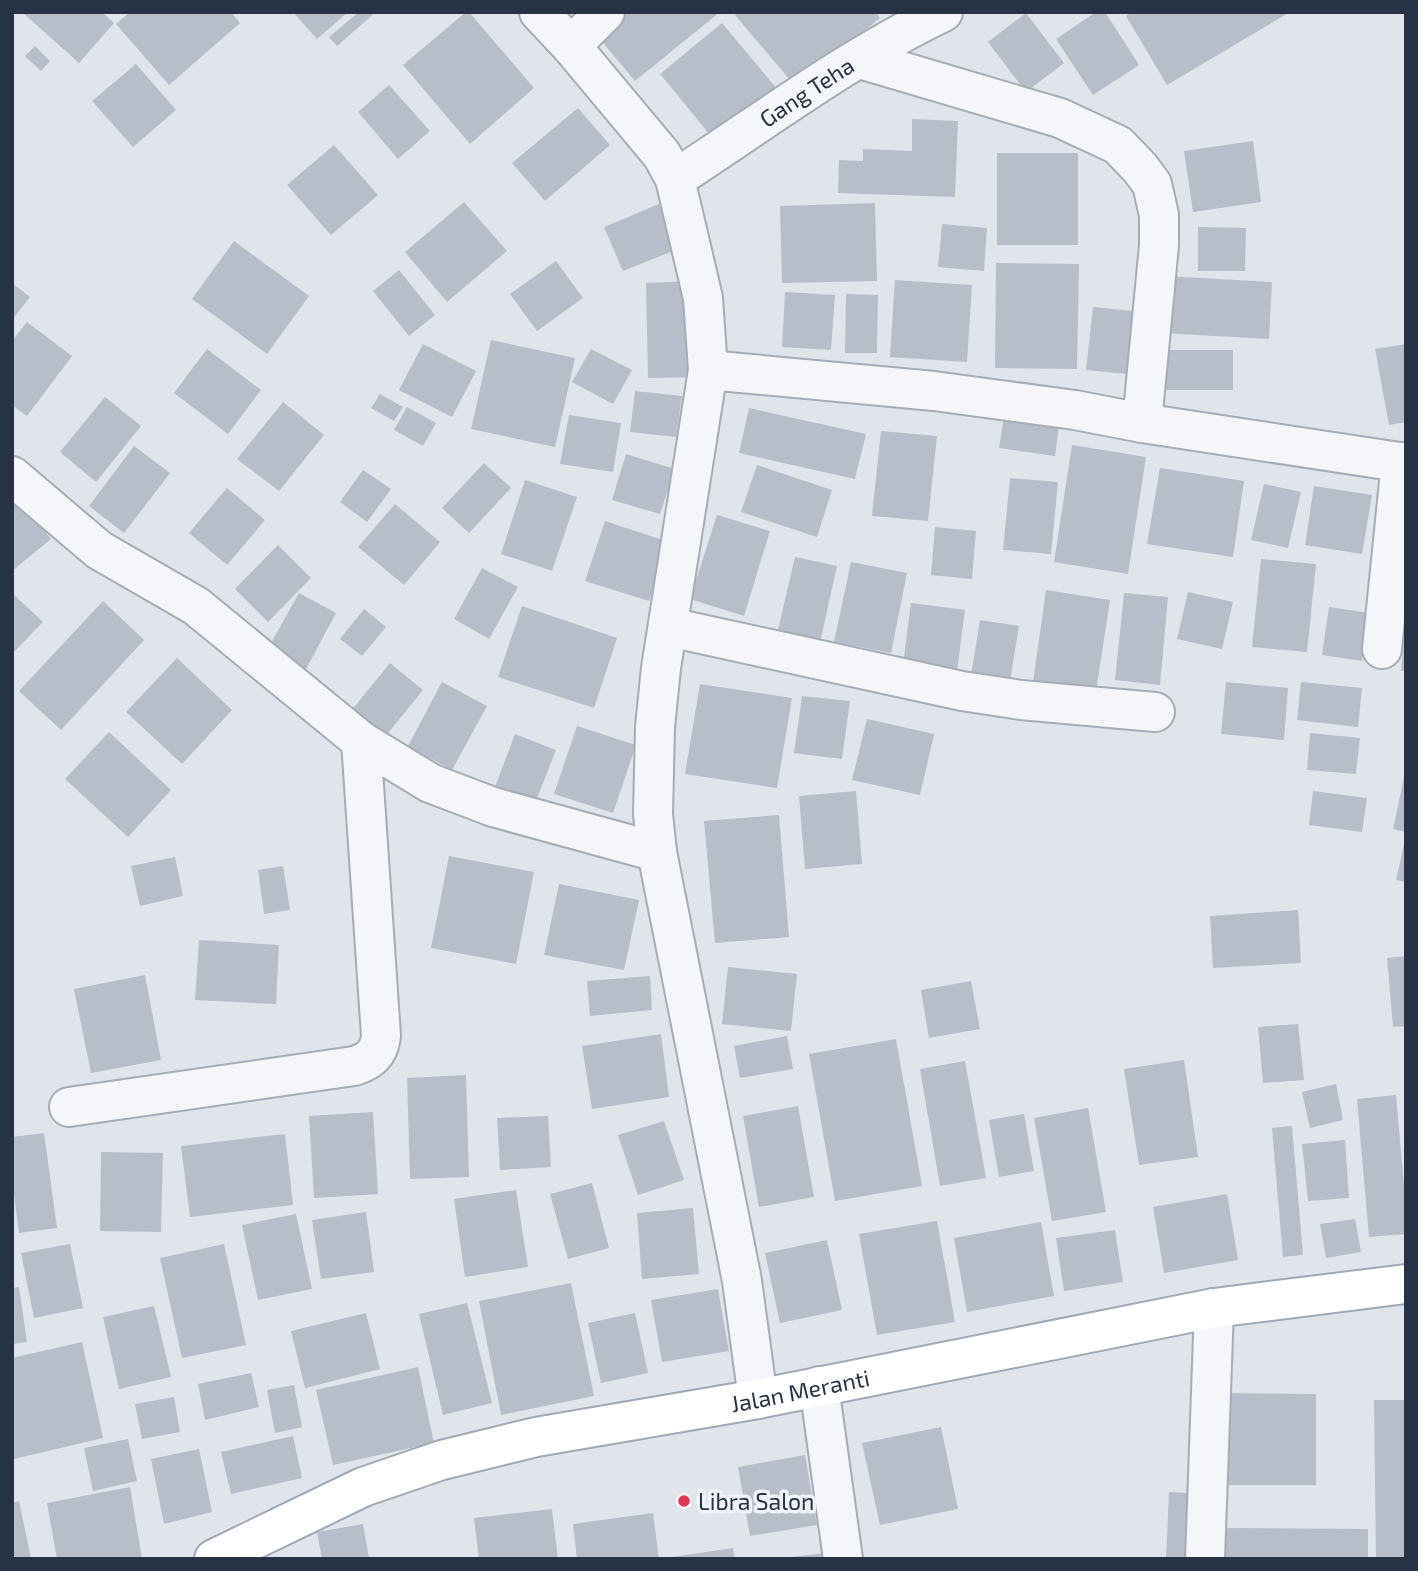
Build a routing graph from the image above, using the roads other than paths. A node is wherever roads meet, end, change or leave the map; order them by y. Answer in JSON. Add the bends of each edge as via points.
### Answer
{"nodes":[{"id":1,"x":539,"y":12,"type":"edge"},
{"id":2,"x":605,"y":12,"type":"edge"},
{"id":3,"x":943,"y":12,"type":"edge"},
{"id":4,"x":571,"y":46,"type":"junction"},
{"id":5,"x":860,"y":60,"type":"junction"},
{"id":6,"x":675,"y":179,"type":"junction"},
{"id":7,"x":708,"y":370,"type":"junction"},
{"id":8,"x":1142,"y":423,"type":"junction"},
{"id":9,"x":1404,"y":462,"type":"edge"},
{"id":10,"x":12,"y":476,"type":"edge"},
{"id":11,"x":668,"y":627,"type":"junction"},
{"id":12,"x":1382,"y":649,"type":"dead end"},
{"id":13,"x":1155,"y":712,"type":"dead end"},
{"id":14,"x":360,"y":741,"type":"junction"},
{"id":15,"x":657,"y":852,"type":"junction"},
{"id":16,"x":69,"y":1107,"type":"dead end"},
{"id":17,"x":1406,"y":1284,"type":"edge"},
{"id":18,"x":1214,"y":1308,"type":"junction"},
{"id":19,"x":820,"y":1386,"type":"junction"},
{"id":20,"x":758,"y":1399,"type":"junction"},
{"id":21,"x":214,"y":1559,"type":"edge"},
{"id":22,"x":843,"y":1559,"type":"edge"},
{"id":23,"x":1205,"y":1559,"type":"edge"}],
"edges":[{"from":1,"to":4,"type":"street"},
{"from":2,"to":4,"type":"street"},
{"from":3,"to":5,"type":"street","name":"Gang Teha"},
{"from":4,"to":6,"type":"street","via":[[647,135]]},
{"from":5,"to":6,"type":"street","name":"Gang Teha"},
{"from":5,"to":8,"type":"street","via":[[1060,118],[1118,145],[1140,168],[1152,184],[1159,215]]},
{"from":6,"to":7,"type":"street","via":[[703,298]]},
{"from":7,"to":8,"type":"street","via":[[934,391]]},
{"from":7,"to":11,"type":"street"},
{"from":8,"to":9,"type":"street"},
{"from":9,"to":12,"type":"street"},
{"from":10,"to":14,"type":"street","via":[[99,551],[196,606]]},
{"from":11,"to":13,"type":"street","via":[[962,691]]},
{"from":11,"to":15,"type":"street","via":[[655,727]]},
{"from":14,"to":15,"type":"street","via":[[430,783],[493,807]]},
{"from":14,"to":16,"type":"street","via":[[381,1036],[378,1052],[354,1066]]},
{"from":15,"to":20,"type":"street","via":[[742,1281]]},
{"from":17,"to":18,"type":"main road","name":"Jalan Meranti"},
{"from":18,"to":19,"type":"main road","name":"Jalan Meranti"},
{"from":18,"to":23,"type":"street"},
{"from":19,"to":20,"type":"main road","name":"Jalan Meranti"},
{"from":19,"to":22,"type":"street"},
{"from":20,"to":21,"type":"main road","name":"Jalan Meranti","via":[[536,1437],[442,1460],[363,1487]]}]}
